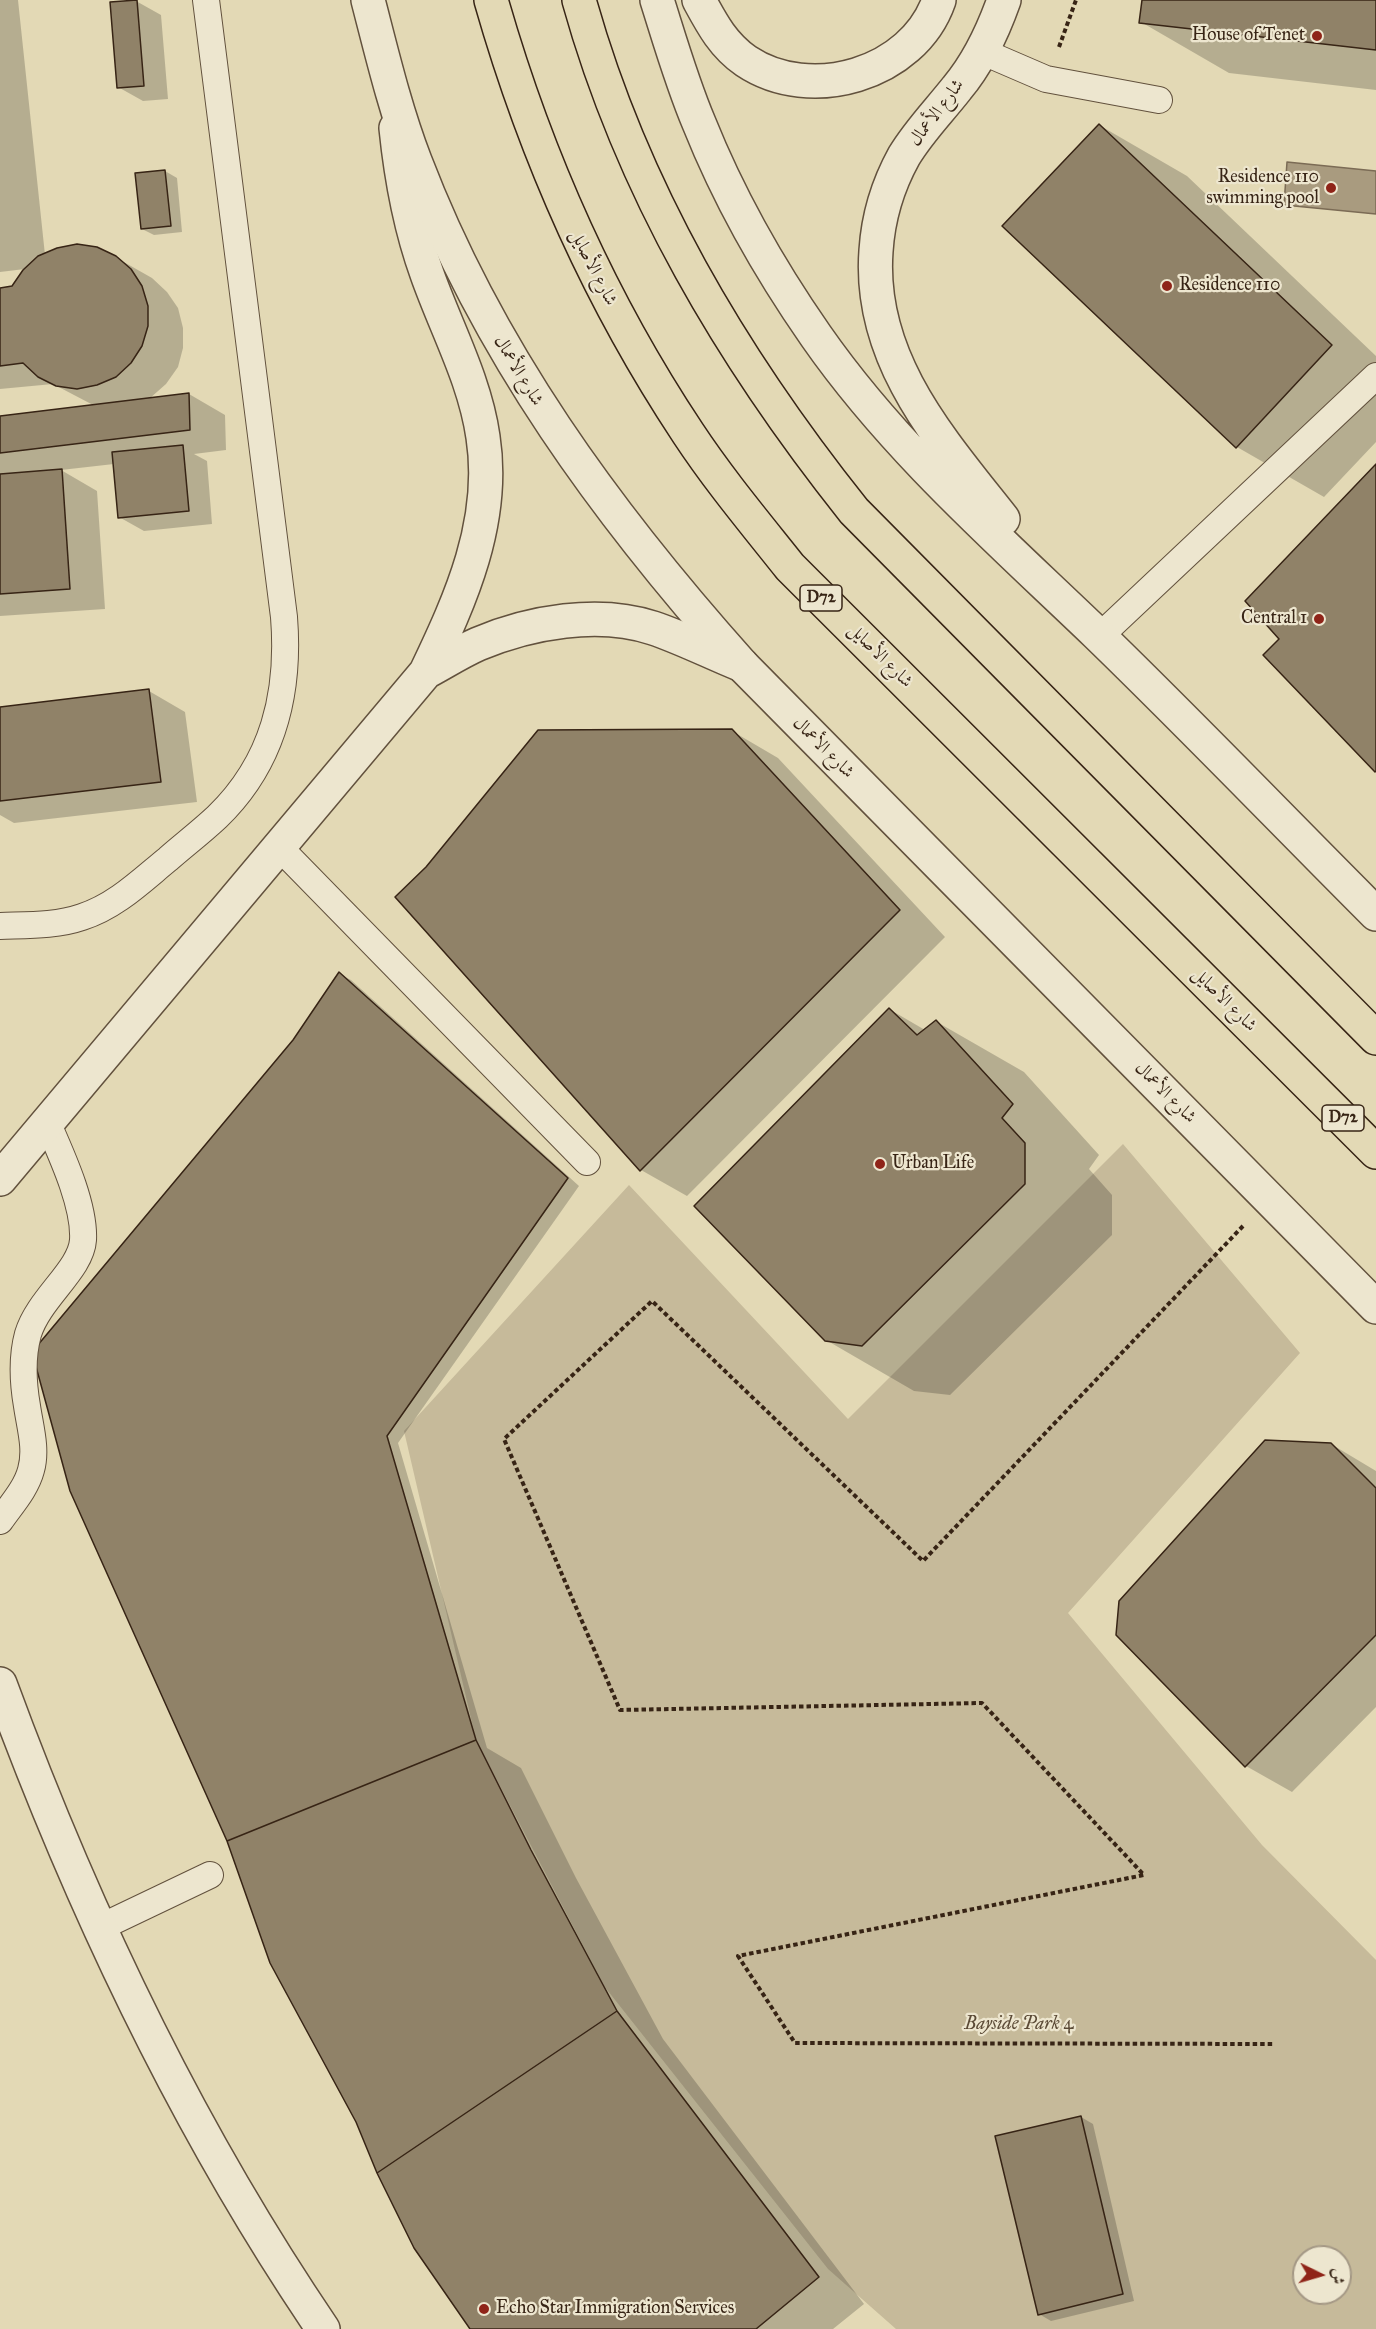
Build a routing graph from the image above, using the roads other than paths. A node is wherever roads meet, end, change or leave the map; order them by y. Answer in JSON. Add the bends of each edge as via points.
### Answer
{"nodes":[{"id":1,"x":206,"y":0,"type":"edge"},
{"id":2,"x":368,"y":0,"type":"edge"},
{"id":3,"x":491,"y":0,"type":"edge"},
{"id":4,"x":579,"y":0,"type":"edge"},
{"id":5,"x":657,"y":0,"type":"edge"},
{"id":6,"x":699,"y":0,"type":"edge"},
{"id":7,"x":939,"y":0,"type":"edge"},
{"id":8,"x":1004,"y":0,"type":"edge"},
{"id":9,"x":981,"y":51,"type":"junction"},
{"id":10,"x":393,"y":99,"type":"junction"},
{"id":11,"x":1159,"y":100,"type":"dead end"},
{"id":12,"x":1376,"y":376,"type":"edge"},
{"id":13,"x":1038,"y":577,"type":"junction"},
{"id":14,"x":1100,"y":636,"type":"junction"},
{"id":15,"x":742,"y":665,"type":"junction"},
{"id":16,"x":426,"y":672,"type":"junction"},
{"id":17,"x":279,"y":847,"type":"junction"},
{"id":18,"x":1376,"y":914,"type":"edge"},
{"id":19,"x":0,"y":926,"type":"edge"},
{"id":20,"x":1376,"y":1038,"type":"edge"},
{"id":21,"x":47,"y":1122,"type":"junction"},
{"id":22,"x":1376,"y":1152,"type":"edge"},
{"id":23,"x":587,"y":1162,"type":"dead end"},
{"id":24,"x":0,"y":1179,"type":"edge"},
{"id":25,"x":1376,"y":1307,"type":"edge"},
{"id":26,"x":0,"y":1521,"type":"edge"},
{"id":27,"x":0,"y":1684,"type":"edge"},
{"id":28,"x":210,"y":1875,"type":"dead end"},
{"id":29,"x":99,"y":1928,"type":"junction"},
{"id":30,"x":323,"y":2329,"type":"edge"}],
"edges":[{"from":1,"to":19,"type":"lane","via":[[284,617],[284,690],[261,759],[242,789],[217,817],[127,893],[80,918]]},
{"from":2,"to":10,"type":"street"},
{"from":3,"to":22,"type":"main road","name":"شارع الأصايل","number":"D72","via":[[536,139],[598,280],[663,394],[738,502],[790,567]]},
{"from":4,"to":20,"type":"main road","via":[[615,109],[680,252],[742,358],[805,450],[854,512]]},
{"from":5,"to":13,"type":"street","name":"شارع الأعمال","via":[[698,123],[772,268],[866,401],[920,462]]},
{"from":6,"to":7,"type":"street","via":[[718,37],[747,62],[781,77],[819,82],[855,77],[890,61],[918,36]]},
{"from":8,"to":9,"type":"street","name":"شارع الأعمال"},
{"from":9,"to":11,"type":"lane","via":[[1046,79]]},
{"from":9,"to":13,"type":"street","name":"شارع الأعمال","via":[[904,157],[887,193],[877,231],[874,271],[878,310],[900,374],[916,404],[1005,521]]},
{"from":10,"to":15,"type":"street","name":"شارع الأعمال","via":[[452,249],[529,390],[629,533]]},
{"from":10,"to":16,"type":"street","via":[[410,215],[426,271],[469,379],[483,438],[484,499],[474,559]]},
{"from":12,"to":14,"type":"lane"},
{"from":13,"to":14,"type":"street","name":"شارع الأعمال"},
{"from":14,"to":18,"type":"street","name":"شارع الأعمال"},
{"from":15,"to":16,"type":"street","via":[[651,627],[580,620],[510,632]]},
{"from":15,"to":25,"type":"street","name":"شارع الأعمال"},
{"from":16,"to":17,"type":"street"},
{"from":17,"to":21,"type":"street"},
{"from":17,"to":23,"type":"lane"},
{"from":21,"to":24,"type":"street"},
{"from":21,"to":26,"type":"lane","via":[[67,1168],[81,1224],[82,1249],[37,1311],[28,1333],[23,1372],[32,1436],[31,1470]]},
{"from":27,"to":29,"type":"street"},
{"from":28,"to":29,"type":"lane"},
{"from":29,"to":30,"type":"street","via":[[190,2113]]}]}
